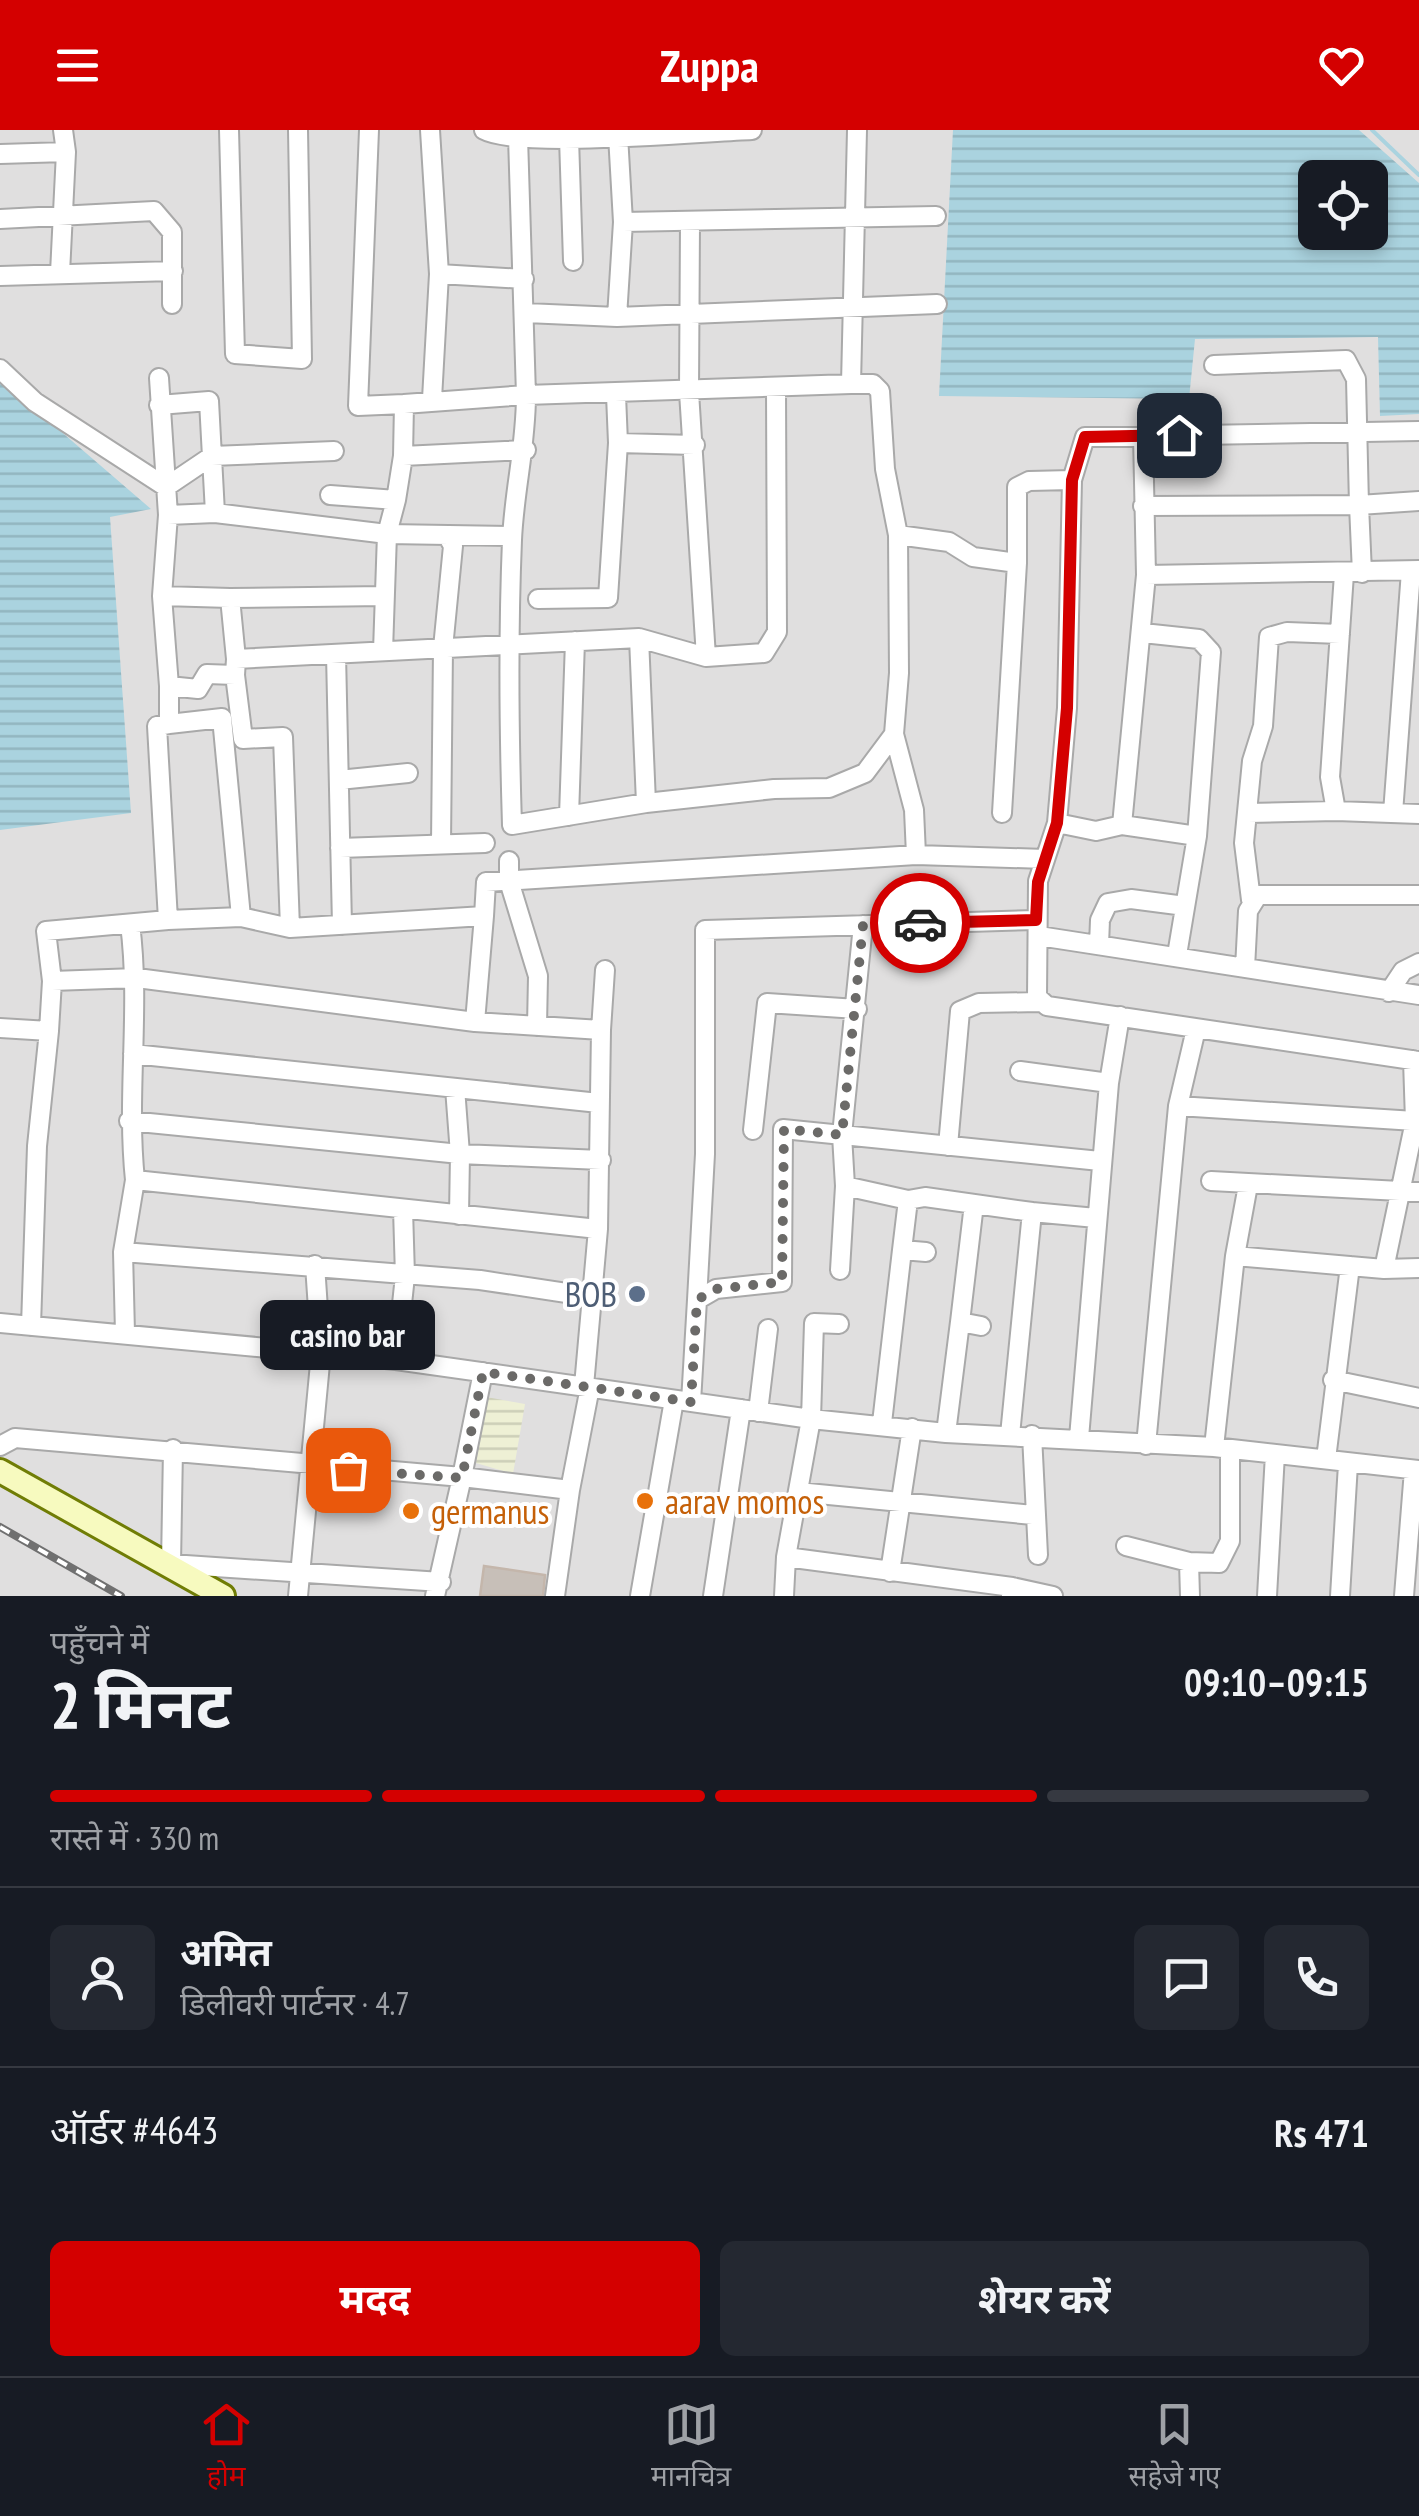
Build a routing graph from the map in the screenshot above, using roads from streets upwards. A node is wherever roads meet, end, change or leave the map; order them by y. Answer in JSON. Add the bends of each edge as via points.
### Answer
{"nodes":[{"id":1,"x":62,"y":130,"type":"edge"},
{"id":2,"x":229,"y":130,"type":"edge"},
{"id":3,"x":298,"y":130,"type":"edge"},
{"id":4,"x":369,"y":130,"type":"edge"},
{"id":5,"x":430,"y":130,"type":"edge"},
{"id":6,"x":484,"y":130,"type":"edge"},
{"id":7,"x":752,"y":130,"type":"edge"},
{"id":8,"x":858,"y":130,"type":"edge"},
{"id":9,"x":618,"y":135,"type":"junction"},
{"id":10,"x":518,"y":137,"type":"junction"},
{"id":11,"x":569,"y":138,"type":"junction"},
{"id":12,"x":66,"y":152,"type":"junction"},
{"id":13,"x":0,"y":154,"type":"edge"},
{"id":14,"x":936,"y":216,"type":"dead end"},
{"id":15,"x":0,"y":218,"type":"edge"},
{"id":16,"x":64,"y":218,"type":"junction"},
{"id":17,"x":856,"y":218,"type":"junction"},
{"id":18,"x":622,"y":222,"type":"junction"},
{"id":19,"x":690,"y":223,"type":"junction"},
{"id":20,"x":573,"y":261,"type":"dead end"},
{"id":21,"x":173,"y":271,"type":"junction"},
{"id":22,"x":60,"y":274,"type":"junction"},
{"id":23,"x":439,"y":274,"type":"junction"},
{"id":24,"x":0,"y":276,"type":"edge"},
{"id":25,"x":524,"y":280,"type":"junction"},
{"id":26,"x":172,"y":304,"type":"dead end"},
{"id":27,"x":937,"y":304,"type":"dead end"},
{"id":28,"x":856,"y":307,"type":"junction"},
{"id":29,"x":690,"y":313,"type":"junction"},
{"id":30,"x":526,"y":314,"type":"junction"},
{"id":31,"x":617,"y":317,"type":"junction"},
{"id":32,"x":1214,"y":365,"type":"dead end"},
{"id":33,"x":0,"y":370,"type":"edge"},
{"id":34,"x":158,"y":378,"type":"dead end"},
{"id":35,"x":851,"y":384,"type":"junction"},
{"id":36,"x":776,"y":389,"type":"junction"},
{"id":37,"x":689,"y":392,"type":"junction"},
{"id":38,"x":526,"y":395,"type":"junction"},
{"id":39,"x":616,"y":395,"type":"junction"},
{"id":40,"x":432,"y":400,"type":"junction"},
{"id":41,"x":160,"y":404,"type":"junction"},
{"id":42,"x":404,"y":404,"type":"junction"},
{"id":43,"x":1419,"y":431,"type":"edge"},
{"id":44,"x":1356,"y":434,"type":"junction"},
{"id":45,"x":1143,"y":435,"type":"junction"},
{"id":46,"x":618,"y":443,"type":"junction"},
{"id":47,"x":694,"y":445,"type":"junction"},
{"id":48,"x":526,"y":450,"type":"junction"},
{"id":49,"x":334,"y":451,"type":"dead end"},
{"id":50,"x":212,"y":456,"type":"junction"},
{"id":51,"x":403,"y":456,"type":"junction"},
{"id":52,"x":1072,"y":480,"type":"junction"},
{"id":53,"x":166,"y":486,"type":"junction"},
{"id":54,"x":330,"y":494,"type":"dead end"},
{"id":55,"x":396,"y":500,"type":"junction"},
{"id":56,"x":1419,"y":500,"type":"edge"},
{"id":57,"x":1360,"y":505,"type":"junction"},
{"id":58,"x":1143,"y":506,"type":"junction"},
{"id":59,"x":215,"y":512,"type":"junction"},
{"id":60,"x":168,"y":515,"type":"junction"},
{"id":61,"x":387,"y":534,"type":"junction"},
{"id":62,"x":446,"y":534,"type":"junction"},
{"id":63,"x":898,"y":535,"type":"junction"},
{"id":64,"x":512,"y":536,"type":"junction"},
{"id":65,"x":1017,"y":564,"type":"junction"},
{"id":66,"x":1415,"y":571,"type":"edge"},
{"id":67,"x":1353,"y":573,"type":"junction"},
{"id":68,"x":1146,"y":575,"type":"junction"},
{"id":69,"x":162,"y":596,"type":"junction"},
{"id":70,"x":383,"y":596,"type":"junction"},
{"id":71,"x":230,"y":598,"type":"junction"},
{"id":72,"x":538,"y":599,"type":"dead end"},
{"id":73,"x":1143,"y":633,"type":"junction"},
{"id":74,"x":1340,"y":634,"type":"junction"},
{"id":75,"x":638,"y":638,"type":"junction"},
{"id":76,"x":575,"y":641,"type":"junction"},
{"id":77,"x":507,"y":645,"type":"junction"},
{"id":78,"x":443,"y":648,"type":"junction"},
{"id":79,"x":383,"y":651,"type":"junction"},
{"id":80,"x":336,"y":654,"type":"junction"},
{"id":81,"x":706,"y":658,"type":"junction"},
{"id":82,"x":235,"y":667,"type":"junction"},
{"id":83,"x":168,"y":686,"type":"junction"},
{"id":84,"x":169,"y":724,"type":"junction"},
{"id":85,"x":894,"y":734,"type":"junction"},
{"id":86,"x":408,"y":773,"type":"dead end"},
{"id":87,"x":339,"y":780,"type":"junction"},
{"id":88,"x":646,"y":803,"type":"junction"},
{"id":89,"x":1336,"y":811,"type":"junction"},
{"id":90,"x":1002,"y":813,"type":"dead end"},
{"id":91,"x":1248,"y":813,"type":"junction"},
{"id":92,"x":1393,"y":813,"type":"junction"},
{"id":93,"x":1419,"y":814,"type":"edge"},
{"id":94,"x":568,"y":816,"type":"junction"},
{"id":95,"x":1057,"y":823,"type":"junction"},
{"id":96,"x":1122,"y":825,"type":"junction"},
{"id":97,"x":1198,"y":836,"type":"junction"},
{"id":98,"x":485,"y":843,"type":"dead end"},
{"id":99,"x":442,"y":844,"type":"junction"},
{"id":100,"x":340,"y":848,"type":"junction"},
{"id":101,"x":916,"y":856,"type":"junction"},
{"id":102,"x":1045,"y":859,"type":"junction"},
{"id":103,"x":509,"y":861,"type":"dead end"},
{"id":104,"x":509,"y":881,"type":"junction"},
{"id":105,"x":1419,"y":895,"type":"edge"},
{"id":106,"x":1251,"y":900,"type":"junction"},
{"id":107,"x":1185,"y":906,"type":"junction"},
{"id":108,"x":484,"y":916,"type":"junction"},
{"id":109,"x":240,"y":917,"type":"junction"},
{"id":110,"x":168,"y":920,"type":"junction"},
{"id":111,"x":130,"y":924,"type":"junction"},
{"id":112,"x":342,"y":925,"type":"junction"},
{"id":113,"x":863,"y":925,"type":"junction"},
{"id":114,"x":290,"y":928,"type":"junction"},
{"id":115,"x":1037,"y":928,"type":"junction"},
{"id":116,"x":1099,"y":945,"type":"junction"},
{"id":117,"x":1177,"y":955,"type":"junction"},
{"id":118,"x":1419,"y":963,"type":"edge"},
{"id":119,"x":1245,"y":968,"type":"junction"},
{"id":120,"x":605,"y":970,"type":"dead end"},
{"id":121,"x":137,"y":978,"type":"junction"},
{"id":122,"x":52,"y":981,"type":"junction"},
{"id":123,"x":1389,"y":992,"type":"junction"},
{"id":124,"x":1419,"y":994,"type":"edge"},
{"id":125,"x":1039,"y":1002,"type":"junction"},
{"id":126,"x":857,"y":1009,"type":"junction"},
{"id":127,"x":1120,"y":1016,"type":"junction"},
{"id":128,"x":475,"y":1022,"type":"junction"},
{"id":129,"x":538,"y":1026,"type":"junction"},
{"id":130,"x":0,"y":1028,"type":"edge"},
{"id":131,"x":1196,"y":1029,"type":"junction"},
{"id":132,"x":601,"y":1030,"type":"junction"},
{"id":133,"x":49,"y":1031,"type":"junction"},
{"id":134,"x":133,"y":1054,"type":"junction"},
{"id":135,"x":1416,"y":1061,"type":"edge"},
{"id":136,"x":1020,"y":1071,"type":"dead end"},
{"id":137,"x":1109,"y":1083,"type":"junction"},
{"id":138,"x":456,"y":1088,"type":"junction"},
{"id":139,"x":599,"y":1103,"type":"junction"},
{"id":140,"x":1178,"y":1106,"type":"junction"},
{"id":141,"x":128,"y":1121,"type":"junction"},
{"id":142,"x":1417,"y":1121,"type":"edge"},
{"id":143,"x":754,"y":1130,"type":"dead end"},
{"id":144,"x":842,"y":1135,"type":"junction"},
{"id":145,"x":948,"y":1146,"type":"junction"},
{"id":146,"x":460,"y":1154,"type":"junction"},
{"id":147,"x":601,"y":1160,"type":"junction"},
{"id":148,"x":1100,"y":1162,"type":"junction"},
{"id":149,"x":134,"y":1180,"type":"junction"},
{"id":150,"x":1211,"y":1181,"type":"dead end"},
{"id":151,"x":1248,"y":1184,"type":"junction"},
{"id":152,"x":845,"y":1186,"type":"junction"},
{"id":153,"x":1411,"y":1191,"type":"edge"},
{"id":154,"x":908,"y":1200,"type":"junction"},
{"id":155,"x":974,"y":1204,"type":"junction"},
{"id":156,"x":403,"y":1209,"type":"junction"},
{"id":157,"x":1032,"y":1212,"type":"junction"},
{"id":158,"x":458,"y":1215,"type":"junction"},
{"id":159,"x":1096,"y":1218,"type":"junction"},
{"id":160,"x":598,"y":1230,"type":"junction"},
{"id":161,"x":902,"y":1250,"type":"junction"},
{"id":162,"x":123,"y":1252,"type":"junction"},
{"id":163,"x":926,"y":1252,"type":"dead end"},
{"id":164,"x":1235,"y":1256,"type":"junction"},
{"id":165,"x":314,"y":1265,"type":"junction"},
{"id":166,"x":1350,"y":1266,"type":"junction"},
{"id":167,"x":1419,"y":1268,"type":"edge"},
{"id":168,"x":1384,"y":1269,"type":"junction"},
{"id":169,"x":840,"y":1270,"type":"dead end"},
{"id":170,"x":405,"y":1276,"type":"junction"},
{"id":171,"x":593,"y":1296,"type":"junction"},
{"id":172,"x":697,"y":1300,"type":"junction"},
{"id":173,"x":960,"y":1322,"type":"junction"},
{"id":174,"x":0,"y":1323,"type":"edge"},
{"id":175,"x":839,"y":1324,"type":"dead end"},
{"id":176,"x":31,"y":1326,"type":"junction"},
{"id":177,"x":982,"y":1326,"type":"dead end"},
{"id":178,"x":768,"y":1330,"type":"dead end"},
{"id":179,"x":126,"y":1333,"type":"junction"},
{"id":180,"x":320,"y":1352,"type":"junction"},
{"id":181,"x":396,"y":1360,"type":"junction"},
{"id":182,"x":483,"y":1372,"type":"junction"},
{"id":183,"x":1333,"y":1380,"type":"junction"},
{"id":184,"x":587,"y":1387,"type":"junction"},
{"id":185,"x":1419,"y":1398,"type":"edge"},
{"id":186,"x":682,"y":1401,"type":"junction"},
{"id":187,"x":750,"y":1411,"type":"junction"},
{"id":188,"x":811,"y":1419,"type":"junction"},
{"id":189,"x":882,"y":1423,"type":"junction"},
{"id":190,"x":912,"y":1428,"type":"junction"},
{"id":191,"x":946,"y":1433,"type":"junction"},
{"id":192,"x":1010,"y":1435,"type":"junction"},
{"id":193,"x":1032,"y":1435,"type":"junction"},
{"id":194,"x":1078,"y":1438,"type":"junction"},
{"id":195,"x":1146,"y":1445,"type":"junction"},
{"id":196,"x":0,"y":1446,"type":"edge"},
{"id":197,"x":1222,"y":1449,"type":"junction"},
{"id":198,"x":173,"y":1450,"type":"junction"},
{"id":199,"x":1275,"y":1454,"type":"junction"},
{"id":200,"x":1326,"y":1459,"type":"junction"},
{"id":201,"x":1348,"y":1464,"type":"junction"},
{"id":202,"x":310,"y":1467,"type":"junction"},
{"id":203,"x":1416,"y":1470,"type":"edge"},
{"id":204,"x":0,"y":1471,"type":"edge"},
{"id":205,"x":462,"y":1478,"type":"junction"},
{"id":206,"x":570,"y":1490,"type":"junction"},
{"id":207,"x":798,"y":1492,"type":"junction"},
{"id":208,"x":900,"y":1504,"type":"junction"},
{"id":209,"x":1033,"y":1515,"type":"junction"},
{"id":210,"x":1126,"y":1546,"type":"dead end"},
{"id":211,"x":1038,"y":1555,"type":"dead end"},
{"id":212,"x":786,"y":1556,"type":"junction"},
{"id":213,"x":1189,"y":1562,"type":"junction"},
{"id":214,"x":171,"y":1564,"type":"junction"},
{"id":215,"x":302,"y":1569,"type":"junction"},
{"id":216,"x":890,"y":1572,"type":"junction"},
{"id":217,"x":438,"y":1589,"type":"edge"},
{"id":218,"x":1012,"y":1592,"type":"edge"},
{"id":219,"x":223,"y":1596,"type":"edge"},
{"id":220,"x":298,"y":1596,"type":"edge"},
{"id":221,"x":554,"y":1596,"type":"edge"},
{"id":222,"x":640,"y":1596,"type":"edge"},
{"id":223,"x":713,"y":1596,"type":"edge"},
{"id":224,"x":786,"y":1596,"type":"edge"},
{"id":225,"x":1053,"y":1596,"type":"edge"},
{"id":226,"x":1190,"y":1596,"type":"edge"},
{"id":227,"x":1267,"y":1596,"type":"edge"},
{"id":228,"x":1340,"y":1596,"type":"edge"},
{"id":229,"x":1404,"y":1596,"type":"edge"}],
"edges":[{"from":1,"to":12,"type":"street"},
{"from":2,"to":3,"type":"street","via":[[235,354],[302,359]]},
{"from":4,"to":42,"type":"street","via":[[358,406]]},
{"from":5,"to":23,"type":"street"},
{"from":6,"to":10,"type":"street"},
{"from":7,"to":9,"type":"street"},
{"from":8,"to":17,"type":"street"},
{"from":9,"to":11,"type":"street"},
{"from":9,"to":18,"type":"street"},
{"from":10,"to":11,"type":"street"},
{"from":10,"to":25,"type":"street"},
{"from":11,"to":20,"type":"street"},
{"from":12,"to":13,"type":"street"},
{"from":12,"to":16,"type":"street"},
{"from":14,"to":17,"type":"street"},
{"from":15,"to":16,"type":"street"},
{"from":16,"to":21,"type":"street","via":[[154,211],[172,232]]},
{"from":16,"to":22,"type":"street"},
{"from":17,"to":19,"type":"street"},
{"from":17,"to":28,"type":"street"},
{"from":18,"to":19,"type":"street"},
{"from":18,"to":31,"type":"street"},
{"from":19,"to":29,"type":"street"},
{"from":21,"to":22,"type":"street"},
{"from":21,"to":26,"type":"street"},
{"from":22,"to":24,"type":"street"},
{"from":23,"to":25,"type":"street"},
{"from":23,"to":40,"type":"street"},
{"from":25,"to":30,"type":"street"},
{"from":27,"to":28,"type":"street"},
{"from":28,"to":29,"type":"street"},
{"from":28,"to":35,"type":"street"},
{"from":29,"to":31,"type":"street"},
{"from":29,"to":37,"type":"street"},
{"from":30,"to":31,"type":"street"},
{"from":30,"to":38,"type":"street"},
{"from":32,"to":44,"type":"street","via":[[1346,360],[1356,379]]},
{"from":33,"to":53,"type":"street","via":[[35,402]]},
{"from":34,"to":41,"type":"street"},
{"from":35,"to":36,"type":"street"},
{"from":35,"to":63,"type":"street","via":[[873,384],[883,400],[885,469]]},
{"from":36,"to":37,"type":"street"},
{"from":36,"to":81,"type":"street","via":[[777,632],[764,653]]},
{"from":37,"to":39,"type":"street"},
{"from":37,"to":47,"type":"street"},
{"from":38,"to":39,"type":"street"},
{"from":38,"to":40,"type":"street"},
{"from":38,"to":48,"type":"street"},
{"from":39,"to":46,"type":"street"},
{"from":40,"to":42,"type":"street"},
{"from":41,"to":50,"type":"street","via":[[209,400]]},
{"from":41,"to":53,"type":"street"},
{"from":42,"to":51,"type":"street"},
{"from":43,"to":44,"type":"street"},
{"from":44,"to":45,"type":"street"},
{"from":44,"to":57,"type":"street"},
{"from":45,"to":52,"type":"street","via":[[1085,437]]},
{"from":45,"to":58,"type":"street"},
{"from":46,"to":47,"type":"street"},
{"from":46,"to":72,"type":"street","via":[[608,598]]},
{"from":47,"to":81,"type":"street"},
{"from":48,"to":51,"type":"street"},
{"from":48,"to":64,"type":"street"},
{"from":49,"to":50,"type":"street"},
{"from":50,"to":53,"type":"street"},
{"from":50,"to":59,"type":"street"},
{"from":51,"to":55,"type":"street"},
{"from":52,"to":65,"type":"street","via":[[1017,487]]},
{"from":52,"to":95,"type":"street"},
{"from":53,"to":60,"type":"street"},
{"from":54,"to":55,"type":"street"},
{"from":55,"to":61,"type":"street"},
{"from":56,"to":57,"type":"street"},
{"from":57,"to":58,"type":"street"},
{"from":57,"to":67,"type":"street"},
{"from":58,"to":68,"type":"street"},
{"from":59,"to":60,"type":"street"},
{"from":59,"to":61,"type":"street"},
{"from":60,"to":69,"type":"street"},
{"from":61,"to":62,"type":"street"},
{"from":61,"to":70,"type":"street"},
{"from":62,"to":64,"type":"street"},
{"from":62,"to":78,"type":"street","via":[[454,546]]},
{"from":63,"to":65,"type":"street","via":[[949,542],[973,557]]},
{"from":63,"to":85,"type":"street"},
{"from":64,"to":77,"type":"street"},
{"from":65,"to":90,"type":"street"},
{"from":66,"to":67,"type":"street"},
{"from":66,"to":92,"type":"street"},
{"from":67,"to":68,"type":"street"},
{"from":67,"to":74,"type":"street"},
{"from":68,"to":73,"type":"street"},
{"from":69,"to":71,"type":"street"},
{"from":69,"to":83,"type":"street"},
{"from":70,"to":71,"type":"street"},
{"from":70,"to":79,"type":"street"},
{"from":71,"to":82,"type":"street"},
{"from":73,"to":96,"type":"street"},
{"from":73,"to":97,"type":"street","via":[[1200,640],[1211,652]]},
{"from":74,"to":89,"type":"street","via":[[1330,777]]},
{"from":74,"to":91,"type":"street","via":[[1269,636]]},
{"from":75,"to":76,"type":"street"},
{"from":75,"to":81,"type":"street"},
{"from":75,"to":88,"type":"street"},
{"from":76,"to":77,"type":"street"},
{"from":76,"to":94,"type":"street"},
{"from":77,"to":78,"type":"street"},
{"from":77,"to":94,"type":"street","via":[[512,825]]},
{"from":78,"to":79,"type":"street"},
{"from":78,"to":99,"type":"street"},
{"from":79,"to":80,"type":"street"},
{"from":80,"to":82,"type":"street"},
{"from":80,"to":87,"type":"street"},
{"from":82,"to":83,"type":"street","via":[[207,674],[198,690]]},
{"from":82,"to":114,"type":"street","via":[[243,738],[283,737]]},
{"from":83,"to":84,"type":"street"},
{"from":84,"to":109,"type":"street","via":[[222,718]]},
{"from":84,"to":110,"type":"street","via":[[157,726]]},
{"from":85,"to":88,"type":"street","via":[[865,773],[829,788]]},
{"from":85,"to":101,"type":"street","via":[[914,810]]},
{"from":86,"to":87,"type":"street"},
{"from":87,"to":100,"type":"street"},
{"from":88,"to":94,"type":"street"},
{"from":89,"to":91,"type":"street"},
{"from":89,"to":92,"type":"street"},
{"from":91,"to":106,"type":"street","via":[[1245,873]]},
{"from":92,"to":93,"type":"street"},
{"from":95,"to":96,"type":"street","via":[[1096,831]]},
{"from":95,"to":102,"type":"street"},
{"from":96,"to":97,"type":"street"},
{"from":97,"to":107,"type":"street"},
{"from":98,"to":99,"type":"street"},
{"from":99,"to":100,"type":"street"},
{"from":100,"to":112,"type":"street"},
{"from":101,"to":102,"type":"street"},
{"from":101,"to":104,"type":"street"},
{"from":102,"to":115,"type":"street"},
{"from":103,"to":104,"type":"street"},
{"from":104,"to":108,"type":"street","via":[[486,882]]},
{"from":104,"to":129,"type":"street","via":[[538,976]]},
{"from":105,"to":106,"type":"street","via":[[1270,892]]},
{"from":106,"to":119,"type":"street"},
{"from":107,"to":116,"type":"street","via":[[1131,899],[1108,904]]},
{"from":107,"to":117,"type":"street"},
{"from":108,"to":112,"type":"street"},
{"from":108,"to":128,"type":"street"},
{"from":109,"to":110,"type":"street"},
{"from":109,"to":114,"type":"street"},
{"from":110,"to":111,"type":"street"},
{"from":111,"to":121,"type":"street"},
{"from":111,"to":122,"type":"street","via":[[46,931]]},
{"from":112,"to":114,"type":"street"},
{"from":113,"to":115,"type":"street"},
{"from":113,"to":126,"type":"street"},
{"from":113,"to":172,"type":"street","via":[[704,930],[705,1154]]},
{"from":115,"to":116,"type":"street"},
{"from":115,"to":125,"type":"street"},
{"from":116,"to":117,"type":"street"},
{"from":117,"to":119,"type":"street"},
{"from":118,"to":123,"type":"street","via":[[1403,971]]},
{"from":119,"to":123,"type":"street"},
{"from":120,"to":132,"type":"street"},
{"from":121,"to":122,"type":"street"},
{"from":121,"to":128,"type":"street"},
{"from":121,"to":134,"type":"street"},
{"from":122,"to":133,"type":"street"},
{"from":123,"to":124,"type":"street"},
{"from":125,"to":127,"type":"street"},
{"from":125,"to":145,"type":"street","via":[[979,1003],[960,1011]]},
{"from":126,"to":143,"type":"street","via":[[767,1002]]},
{"from":126,"to":144,"type":"street"},
{"from":127,"to":131,"type":"street"},
{"from":127,"to":137,"type":"street"},
{"from":128,"to":129,"type":"street"},
{"from":129,"to":132,"type":"street"},
{"from":130,"to":133,"type":"street"},
{"from":131,"to":135,"type":"street"},
{"from":131,"to":140,"type":"street"},
{"from":132,"to":139,"type":"street"},
{"from":133,"to":176,"type":"street"},
{"from":134,"to":138,"type":"street"},
{"from":134,"to":141,"type":"street"},
{"from":135,"to":142,"type":"street"},
{"from":136,"to":137,"type":"street"},
{"from":137,"to":148,"type":"street"},
{"from":138,"to":139,"type":"street"},
{"from":138,"to":146,"type":"street"},
{"from":139,"to":147,"type":"street"},
{"from":140,"to":142,"type":"street"},
{"from":140,"to":195,"type":"street"},
{"from":141,"to":146,"type":"street"},
{"from":141,"to":149,"type":"street"},
{"from":142,"to":153,"type":"street"},
{"from":144,"to":145,"type":"street"},
{"from":144,"to":152,"type":"street"},
{"from":144,"to":172,"type":"street","via":[[784,1129],[782,1282],[716,1289]]},
{"from":145,"to":148,"type":"street"},
{"from":146,"to":147,"type":"street"},
{"from":146,"to":158,"type":"street"},
{"from":147,"to":160,"type":"street"},
{"from":148,"to":159,"type":"street"},
{"from":149,"to":156,"type":"street"},
{"from":149,"to":162,"type":"street"},
{"from":150,"to":151,"type":"street"},
{"from":151,"to":153,"type":"street"},
{"from":151,"to":164,"type":"street"},
{"from":152,"to":154,"type":"street"},
{"from":152,"to":169,"type":"street"},
{"from":153,"to":168,"type":"street"},
{"from":154,"to":155,"type":"street"},
{"from":154,"to":161,"type":"street"},
{"from":155,"to":157,"type":"street"},
{"from":155,"to":173,"type":"street"},
{"from":156,"to":158,"type":"street"},
{"from":156,"to":170,"type":"street"},
{"from":157,"to":159,"type":"street"},
{"from":157,"to":192,"type":"street"},
{"from":158,"to":160,"type":"street"},
{"from":159,"to":194,"type":"street"},
{"from":160,"to":171,"type":"street"},
{"from":161,"to":163,"type":"street"},
{"from":161,"to":189,"type":"street"},
{"from":162,"to":165,"type":"street"},
{"from":162,"to":179,"type":"street"},
{"from":164,"to":166,"type":"street"},
{"from":164,"to":197,"type":"street"},
{"from":165,"to":170,"type":"street"},
{"from":165,"to":180,"type":"street"},
{"from":166,"to":168,"type":"street"},
{"from":166,"to":183,"type":"street"},
{"from":167,"to":168,"type":"street"},
{"from":170,"to":171,"type":"street"},
{"from":170,"to":181,"type":"street"},
{"from":171,"to":184,"type":"street"},
{"from":172,"to":186,"type":"street"},
{"from":173,"to":177,"type":"street"},
{"from":173,"to":191,"type":"street"},
{"from":174,"to":176,"type":"street"},
{"from":175,"to":188,"type":"street","via":[[814,1323]]},
{"from":176,"to":179,"type":"street"},
{"from":178,"to":187,"type":"street"},
{"from":179,"to":180,"type":"street"},
{"from":180,"to":181,"type":"street"},
{"from":180,"to":202,"type":"street"},
{"from":181,"to":182,"type":"street"},
{"from":182,"to":184,"type":"street"},
{"from":182,"to":205,"type":"street"},
{"from":183,"to":185,"type":"street"},
{"from":183,"to":200,"type":"street"},
{"from":184,"to":186,"type":"street"},
{"from":184,"to":206,"type":"street"},
{"from":186,"to":187,"type":"street"},
{"from":186,"to":222,"type":"street"},
{"from":187,"to":188,"type":"street"},
{"from":187,"to":223,"type":"street"},
{"from":188,"to":189,"type":"street"},
{"from":188,"to":207,"type":"street"},
{"from":189,"to":190,"type":"street"},
{"from":190,"to":191,"type":"street"},
{"from":190,"to":208,"type":"street"},
{"from":191,"to":192,"type":"street"},
{"from":192,"to":193,"type":"street"},
{"from":193,"to":194,"type":"street"},
{"from":193,"to":209,"type":"street"},
{"from":194,"to":195,"type":"street"},
{"from":195,"to":197,"type":"street"},
{"from":196,"to":198,"type":"street","via":[[15,1438]]},
{"from":197,"to":199,"type":"street"},
{"from":197,"to":213,"type":"street","via":[[1227,1555],[1220,1562]]},
{"from":198,"to":202,"type":"street"},
{"from":198,"to":214,"type":"street"},
{"from":199,"to":200,"type":"street"},
{"from":199,"to":227,"type":"street"},
{"from":200,"to":201,"type":"street"},
{"from":201,"to":203,"type":"street"},
{"from":201,"to":228,"type":"street"},
{"from":202,"to":205,"type":"street"},
{"from":202,"to":215,"type":"street"},
{"from":203,"to":229,"type":"street"},
{"from":204,"to":214,"type":"street"},
{"from":205,"to":206,"type":"street"},
{"from":205,"to":217,"type":"street"},
{"from":206,"to":221,"type":"street"},
{"from":207,"to":208,"type":"street"},
{"from":207,"to":212,"type":"street"},
{"from":208,"to":209,"type":"street"},
{"from":208,"to":216,"type":"street"},
{"from":209,"to":211,"type":"street"},
{"from":210,"to":213,"type":"street"},
{"from":212,"to":216,"type":"street"},
{"from":212,"to":224,"type":"street"},
{"from":213,"to":226,"type":"street"},
{"from":214,"to":215,"type":"street"},
{"from":214,"to":219,"type":"street"},
{"from":215,"to":217,"type":"street"},
{"from":215,"to":220,"type":"street"},
{"from":216,"to":218,"type":"street"},
{"from":218,"to":225,"type":"street"}]}
